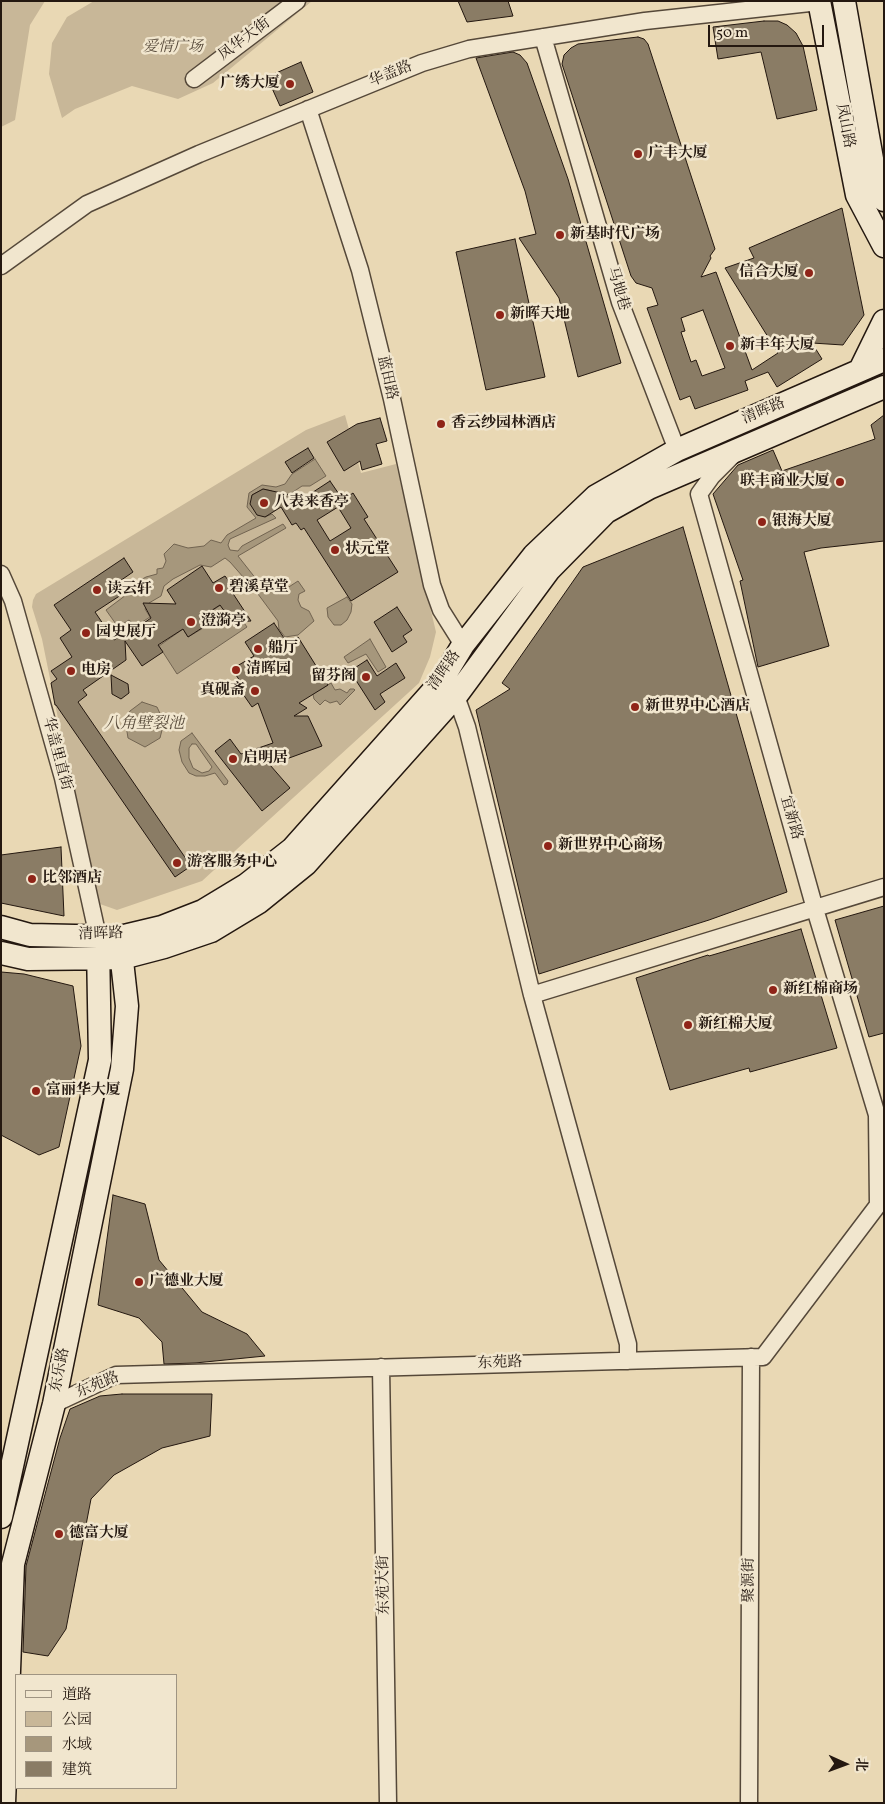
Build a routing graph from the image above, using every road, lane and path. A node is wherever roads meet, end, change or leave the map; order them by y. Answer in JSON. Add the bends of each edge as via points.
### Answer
{"nodes":[{"id":1,"x":296,"y":1,"type":"edge"},
{"id":2,"x":819,"y":1,"type":"edge"},
{"id":3,"x":844,"y":1,"type":"edge"},
{"id":4,"x":543,"y":38,"type":"junction"},
{"id":5,"x":194,"y":79,"type":"dead end"},
{"id":6,"x":308,"y":108,"type":"junction"},
{"id":7,"x":884,"y":200,"type":"edge"},
{"id":8,"x":884,"y":246,"type":"edge"},
{"id":9,"x":1,"y":266,"type":"edge"},
{"id":10,"x":884,"y":320,"type":"edge"},
{"id":11,"x":884,"y":360,"type":"edge"},
{"id":12,"x":860,"y":370,"type":"junction"},
{"id":13,"x":884,"y":387,"type":"edge"},
{"id":14,"x":741,"y":448,"type":"junction"},
{"id":15,"x":677,"y":450,"type":"junction"},
{"id":16,"x":650,"y":488,"type":"junction"},
{"id":17,"x":699,"y":494,"type":"junction"},
{"id":18,"x":1,"y":574,"type":"edge"},
{"id":19,"x":463,"y":645,"type":"junction"},
{"id":20,"x":456,"y":696,"type":"junction"},
{"id":21,"x":884,"y":887,"type":"edge"},
{"id":22,"x":815,"y":908,"type":"junction"},
{"id":23,"x":1,"y":927,"type":"edge"},
{"id":24,"x":98,"y":937,"type":"junction"},
{"id":25,"x":121,"y":948,"type":"junction"},
{"id":26,"x":1,"y":952,"type":"edge"},
{"id":27,"x":98,"y":959,"type":"junction"},
{"id":28,"x":532,"y":995,"type":"junction"},
{"id":29,"x":878,"y":1205,"type":"joint"},
{"id":30,"x":751,"y":1356,"type":"junction"},
{"id":31,"x":628,"y":1361,"type":"junction"},
{"id":32,"x":381,"y":1367,"type":"junction"},
{"id":33,"x":54,"y":1404,"type":"junction"},
{"id":34,"x":1,"y":1517,"type":"edge"},
{"id":35,"x":4,"y":1803,"type":"edge"},
{"id":36,"x":388,"y":1803,"type":"edge"},
{"id":37,"x":749,"y":1803,"type":"edge"}],
"edges":[{"from":1,"to":5,"type":"street","name":"凤华大街"},
{"from":2,"to":4,"type":"street","name":"华盖路","via":[[645,21]]},
{"from":2,"to":8,"type":"street","name":"凤山路","via":[[858,195]]},
{"from":3,"to":7,"type":"street","name":"凤山路","via":[[877,188]]},
{"from":4,"to":6,"type":"street","name":"华盖路","via":[[469,49],[422,62]]},
{"from":4,"to":15,"type":"street","name":"马地巷","via":[[620,302]]},
{"from":6,"to":9,"type":"street","name":"华盖路","via":[[87,204]]},
{"from":6,"to":19,"type":"street","name":"蓝田路","via":[[360,270],[432,585],[441,610]]},
{"from":10,"to":12,"type":"street"},
{"from":11,"to":12,"type":"street","name":"清晖路"},
{"from":12,"to":15,"type":"street","name":"清晖路"},
{"from":13,"to":14,"type":"street","name":"清晖路"},
{"from":14,"to":16,"type":"street","name":"清晖路"},
{"from":14,"to":17,"type":"street","via":[[712,476]]},
{"from":15,"to":19,"type":"street","name":"清晖路","via":[[596,496],[534,555]]},
{"from":16,"to":17,"type":"street","via":[[676,482],[690,486]]},
{"from":16,"to":20,"type":"street","name":"清晖路","via":[[606,512],[549,570]]},
{"from":17,"to":22,"type":"street","name":"宜新路"},
{"from":18,"to":24,"type":"street","name":"华盖里直街","via":[[13,600],[63,778]]},
{"from":19,"to":25,"type":"street","name":"清晖路","via":[[440,683],[292,849],[246,885],[203,911]]},
{"from":20,"to":25,"type":"street","name":"清晖路","via":[[306,864],[267,895],[211,931],[164,948]]},
{"from":20,"to":28,"type":"street","via":[[467,727]]},
{"from":21,"to":22,"type":"street"},
{"from":22,"to":28,"type":"street"},
{"from":22,"to":29,"type":"street","name":"宜新路","via":[[877,1115]]},
{"from":23,"to":24,"type":"street","name":"清晖路","via":[[30,935]]},
{"from":24,"to":25,"type":"street","name":"清晖路"},
{"from":24,"to":27,"type":"street","name":"东乐路"},
{"from":25,"to":27,"type":"street","name":"清晖路"},
{"from":25,"to":33,"type":"street","name":"东乐路","via":[[127,1006],[122,1069]]},
{"from":26,"to":27,"type":"street","name":"清晖路","via":[[28,959]]},
{"from":27,"to":34,"type":"street","name":"东乐路","via":[[100,1060]]},
{"from":28,"to":31,"type":"street","via":[[628,1344]]},
{"from":29,"to":30,"type":"street","name":"东苑路","via":[[763,1357]]},
{"from":30,"to":31,"type":"street","name":"东苑路"},
{"from":30,"to":37,"type":"street","name":"聚源街"},
{"from":31,"to":32,"type":"street","name":"东苑路"},
{"from":32,"to":33,"type":"street","name":"东苑路","via":[[116,1375]]},
{"from":32,"to":36,"type":"street","name":"东苑大街"},
{"from":33,"to":35,"type":"street","name":"东乐路","via":[[13,1564]]}]}
